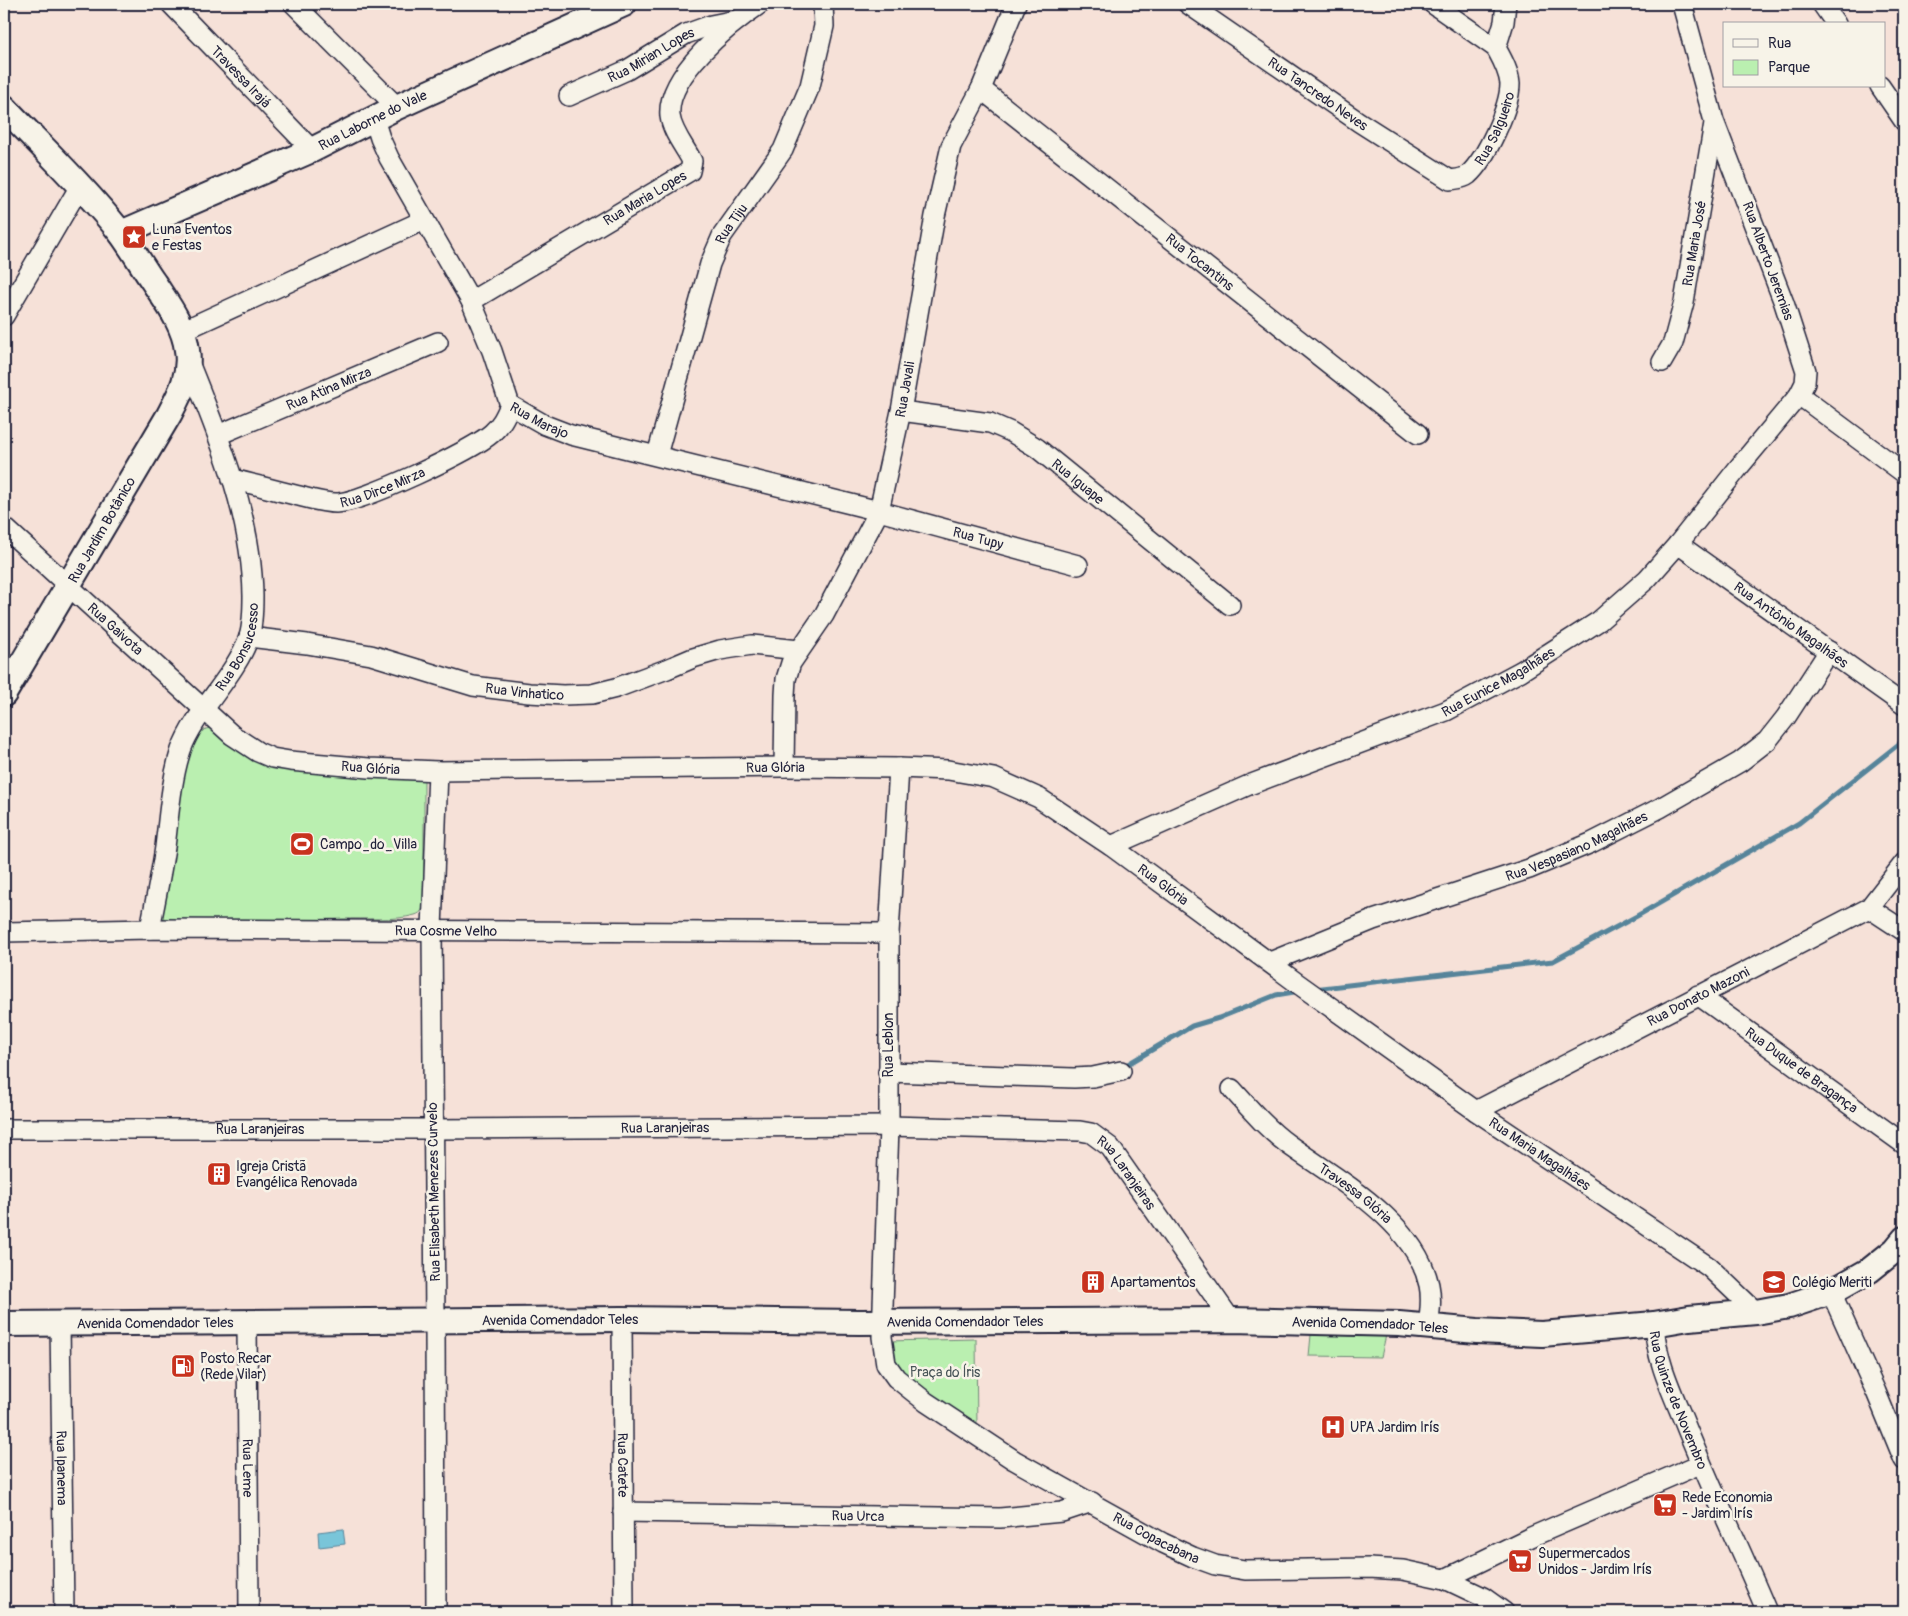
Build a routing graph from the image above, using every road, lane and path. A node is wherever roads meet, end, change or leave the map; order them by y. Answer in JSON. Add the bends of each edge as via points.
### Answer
{"nodes":[{"id":1,"x":171,"y":4,"type":"edge"},
{"id":2,"x":294,"y":4,"type":"edge"},
{"id":3,"x":624,"y":4,"type":"edge"},
{"id":4,"x":760,"y":4,"type":"edge"},
{"id":5,"x":823,"y":4,"type":"edge"},
{"id":6,"x":1016,"y":4,"type":"edge"},
{"id":7,"x":1188,"y":4,"type":"edge"},
{"id":8,"x":1433,"y":4,"type":"edge"},
{"id":9,"x":1506,"y":4,"type":"edge"},
{"id":10,"x":1682,"y":4,"type":"edge"},
{"id":11,"x":1822,"y":4,"type":"edge"},
{"id":12,"x":736,"y":20,"type":"junction"},
{"id":13,"x":1835,"y":22,"type":"edge"},
{"id":14,"x":1496,"y":48,"type":"junction"},
{"id":15,"x":1881,"y":88,"type":"edge"},
{"id":16,"x":981,"y":89,"type":"junction"},
{"id":17,"x":569,"y":96,"type":"dead end"},
{"id":18,"x":4,"y":107,"type":"edge"},
{"id":19,"x":396,"y":107,"type":"junction"},
{"id":20,"x":374,"y":119,"type":"junction"},
{"id":21,"x":1904,"y":121,"type":"edge"},
{"id":22,"x":1714,"y":122,"type":"junction"},
{"id":23,"x":312,"y":150,"type":"junction"},
{"id":24,"x":1450,"y":180,"type":"joint"},
{"id":25,"x":80,"y":186,"type":"junction"},
{"id":26,"x":424,"y":220,"type":"junction"},
{"id":27,"x":121,"y":233,"type":"junction"},
{"id":28,"x":471,"y":301,"type":"junction"},
{"id":29,"x":4,"y":316,"type":"edge"},
{"id":30,"x":182,"y":331,"type":"junction"},
{"id":31,"x":438,"y":342,"type":"dead end"},
{"id":32,"x":188,"y":360,"type":"junction"},
{"id":33,"x":1662,"y":362,"type":"dead end"},
{"id":34,"x":1800,"y":395,"type":"junction"},
{"id":35,"x":510,"y":405,"type":"junction"},
{"id":36,"x":901,"y":411,"type":"junction"},
{"id":37,"x":218,"y":434,"type":"junction"},
{"id":38,"x":1418,"y":434,"type":"dead end"},
{"id":39,"x":657,"y":455,"type":"junction"},
{"id":40,"x":1904,"y":473,"type":"edge"},
{"id":41,"x":232,"y":479,"type":"junction"},
{"id":42,"x":879,"y":511,"type":"junction"},
{"id":43,"x":4,"y":527,"type":"edge"},
{"id":44,"x":1678,"y":544,"type":"junction"},
{"id":45,"x":1078,"y":565,"type":"dead end"},
{"id":46,"x":69,"y":586,"type":"junction"},
{"id":47,"x":1230,"y":605,"type":"dead end"},
{"id":48,"x":249,"y":637,"type":"junction"},
{"id":49,"x":799,"y":650,"type":"junction"},
{"id":50,"x":1829,"y":651,"type":"junction"},
{"id":51,"x":4,"y":694,"type":"edge"},
{"id":52,"x":1904,"y":705,"type":"edge"},
{"id":53,"x":204,"y":710,"type":"junction"},
{"id":54,"x":784,"y":767,"type":"junction"},
{"id":55,"x":899,"y":768,"type":"junction"},
{"id":56,"x":438,"y":771,"type":"junction"},
{"id":57,"x":1111,"y":846,"type":"junction"},
{"id":58,"x":1904,"y":863,"type":"edge"},
{"id":59,"x":1869,"y":908,"type":"junction"},
{"id":60,"x":150,"y":929,"type":"junction"},
{"id":61,"x":432,"y":930,"type":"junction"},
{"id":62,"x":4,"y":932,"type":"edge"},
{"id":63,"x":1904,"y":932,"type":"edge"},
{"id":64,"x":889,"y":933,"type":"junction"},
{"id":65,"x":1270,"y":962,"type":"junction"},
{"id":66,"x":1297,"y":983,"type":"joint"},
{"id":67,"x":1698,"y":995,"type":"junction"},
{"id":68,"x":888,"y":1063,"type":"junction"},
{"id":69,"x":1122,"y":1071,"type":"dead end"},
{"id":70,"x":1232,"y":1089,"type":"dead end"},
{"id":71,"x":1476,"y":1111,"type":"junction"},
{"id":72,"x":889,"y":1126,"type":"junction"},
{"id":73,"x":4,"y":1129,"type":"edge"},
{"id":74,"x":432,"y":1130,"type":"junction"},
{"id":75,"x":1904,"y":1144,"type":"edge"},
{"id":76,"x":1904,"y":1239,"type":"edge"},
{"id":77,"x":1831,"y":1292,"type":"junction"},
{"id":78,"x":1756,"y":1312,"type":"junction"},
{"id":79,"x":622,"y":1320,"type":"junction"},
{"id":80,"x":1231,"y":1320,"type":"junction"},
{"id":81,"x":435,"y":1322,"type":"junction"},
{"id":82,"x":883,"y":1322,"type":"junction"},
{"id":83,"x":247,"y":1323,"type":"junction"},
{"id":84,"x":4,"y":1324,"type":"edge"},
{"id":85,"x":60,"y":1324,"type":"junction"},
{"id":86,"x":1654,"y":1324,"type":"junction"},
{"id":87,"x":1428,"y":1326,"type":"junction"},
{"id":88,"x":1904,"y":1460,"type":"edge"},
{"id":89,"x":1700,"y":1464,"type":"junction"},
{"id":90,"x":1092,"y":1502,"type":"junction"},
{"id":91,"x":623,"y":1512,"type":"junction"},
{"id":92,"x":1445,"y":1579,"type":"junction"},
{"id":93,"x":64,"y":1612,"type":"edge"},
{"id":94,"x":249,"y":1612,"type":"edge"},
{"id":95,"x":436,"y":1612,"type":"edge"},
{"id":96,"x":624,"y":1612,"type":"edge"},
{"id":97,"x":1504,"y":1612,"type":"edge"},
{"id":98,"x":1768,"y":1612,"type":"edge"}],
"edges":[{"from":1,"to":23,"type":"street","name":"Travessa Irajá"},
{"from":2,"to":19,"type":"street"},
{"from":3,"to":19,"type":"main road","name":"Rua Laborne do Vale"},
{"from":4,"to":12,"type":"street","name":"Rua Maria Lopes"},
{"from":5,"to":39,"type":"street","name":"Rua Tiju","via":[[824,26],[810,86],[783,150],[722,236],[710,264]]},
{"from":6,"to":16,"type":"street","name":"Rua Javali"},
{"from":7,"to":24,"type":"street","name":"Rua Tancredo Neves","via":[[1359,122]]},
{"from":8,"to":14,"type":"street"},
{"from":9,"to":14,"type":"street"},
{"from":10,"to":22,"type":"street","name":"Rua Alberto Jeremias"},
{"from":11,"to":13,"type":"street"},
{"from":12,"to":17,"type":"street","name":"Rua Mirian Lopes","via":[[686,34],[627,70]]},
{"from":12,"to":28,"type":"street","name":"Rua Maria Lopes","via":[[688,67],[671,101],[670,116],[692,161],[690,172]]},
{"from":14,"to":24,"type":"street","name":"Rua Salgueiro","via":[[1510,82],[1504,113],[1485,152],[1468,175]]},
{"from":15,"to":21,"type":"street"},
{"from":16,"to":36,"type":"street","name":"Rua Javali","via":[[951,146],[941,184]]},
{"from":16,"to":38,"type":"street","name":"Rua Tocantins"},
{"from":18,"to":25,"type":"main road"},
{"from":19,"to":20,"type":"main road","name":"Rua Laborne do Vale"},
{"from":20,"to":23,"type":"main road","name":"Rua Laborne do Vale"},
{"from":20,"to":26,"type":"street","name":"Rua Marajo","via":[[389,158]]},
{"from":22,"to":33,"type":"street","name":"Rua Maria José","via":[[1684,302],[1673,343]]},
{"from":22,"to":34,"type":"street","name":"Rua Alberto Jeremias","via":[[1802,355],[1806,371]]},
{"from":23,"to":27,"type":"main road","name":"Rua Laborne do Vale"},
{"from":25,"to":27,"type":"main road"},
{"from":25,"to":29,"type":"street"},
{"from":26,"to":28,"type":"street","name":"Rua Marajo"},
{"from":26,"to":30,"type":"street"},
{"from":27,"to":30,"type":"main road"},
{"from":28,"to":35,"type":"street","name":"Rua Marajo"},
{"from":30,"to":32,"type":"main road"},
{"from":31,"to":37,"type":"street","name":"Rua Atina Mirza"},
{"from":32,"to":37,"type":"street","name":"Rua Bonsucesso"},
{"from":32,"to":46,"type":"main road","name":"Rua Jardim Botânico","via":[[185,381],[170,415]]},
{"from":34,"to":40,"type":"street"},
{"from":34,"to":44,"type":"street","name":"Rua Eunice Magalhães"},
{"from":35,"to":39,"type":"street","name":"Rua Marajo","via":[[545,425],[571,435]]},
{"from":35,"to":41,"type":"street","name":"Rua Dirce Mirza","via":[[503,423],[476,445],[349,502],[317,501]]},
{"from":36,"to":42,"type":"street","name":"Rua Javali"},
{"from":36,"to":47,"type":"street","name":"Rua Iguape","via":[[990,423],[1011,432],[1037,448]]},
{"from":37,"to":41,"type":"street","name":"Rua Bonsucesso"},
{"from":39,"to":42,"type":"street","name":"Rua Marajo"},
{"from":41,"to":48,"type":"street","name":"Rua Bonsucesso","via":[[251,558],[253,614]]},
{"from":42,"to":45,"type":"street","name":"Rua Tupy"},
{"from":42,"to":49,"type":"street","name":"Rua Javali","via":[[824,615]]},
{"from":43,"to":46,"type":"street","name":"Rua Gaivota"},
{"from":44,"to":50,"type":"street","name":"Rua Antônio Magalhães"},
{"from":44,"to":57,"type":"street","name":"Rua Eunice Magalhães","via":[[1647,579],[1599,621],[1521,671],[1455,706],[1249,785]]},
{"from":46,"to":51,"type":"main road","name":"Rua Jardim Botânico"},
{"from":46,"to":53,"type":"street","name":"Rua Gaivota"},
{"from":48,"to":49,"type":"street","name":"Rua Vinhatico","via":[[371,656],[473,686],[563,695],[592,694],[616,688],[720,650],[752,645]]},
{"from":48,"to":53,"type":"street","name":"Rua Bonsucesso"},
{"from":49,"to":54,"type":"street","name":"Rua Javali","via":[[786,679]]},
{"from":50,"to":52,"type":"street","name":"Rua Antônio Magalhães"},
{"from":50,"to":65,"type":"street","name":"Rua Vespasiano Magalhães","via":[[1767,741],[1740,762],[1660,808],[1529,869],[1373,920]]},
{"from":53,"to":56,"type":"street","name":"Rua Glória","via":[[244,744],[272,758]]},
{"from":53,"to":60,"type":"street","name":"Rua Bonsucesso","via":[[186,738],[177,765]]},
{"from":54,"to":55,"type":"street","name":"Rua Glória"},
{"from":54,"to":56,"type":"street","name":"Rua Glória"},
{"from":55,"to":57,"type":"street","name":"Rua Glória","via":[[948,770],[994,778],[1039,798]]},
{"from":55,"to":64,"type":"street","name":"Rua Leblon"},
{"from":56,"to":61,"type":"street","name":"Rua Elisabeth Menezes Curvelo"},
{"from":57,"to":65,"type":"street","name":"Rua Glória"},
{"from":58,"to":59,"type":"street","name":"Rua Donato Mazoni"},
{"from":59,"to":63,"type":"street"},
{"from":59,"to":67,"type":"street","name":"Rua Donato Mazoni"},
{"from":60,"to":61,"type":"street","name":"Rua Cosme Velho"},
{"from":60,"to":62,"type":"street","name":"Rua Cosme Velho"},
{"from":61,"to":64,"type":"street","name":"Rua Cosme Velho"},
{"from":61,"to":74,"type":"street","name":"Rua Elisabeth Menezes Curvelo"},
{"from":64,"to":68,"type":"street","name":"Rua Leblon"},
{"from":65,"to":66,"type":"street","name":"Rua Glória"},
{"from":66,"to":71,"type":"street","name":"Rua Maria Magalhães"},
{"from":67,"to":71,"type":"street","name":"Rua Donato Mazoni"},
{"from":67,"to":75,"type":"street","name":"Rua Duque de Bragança"},
{"from":68,"to":69,"type":"street","via":[[1074,1078]]},
{"from":68,"to":72,"type":"street","name":"Rua Leblon"},
{"from":70,"to":87,"type":"street","name":"Travessa Glória","via":[[1265,1126],[1341,1180],[1391,1222],[1424,1268],[1429,1286]]},
{"from":71,"to":78,"type":"street","name":"Rua Maria Magalhães","via":[[1702,1262]]},
{"from":72,"to":74,"type":"street","name":"Rua Laranjeiras"},
{"from":72,"to":80,"type":"street","name":"Rua Laranjeiras","via":[[1091,1133],[1110,1147]]},
{"from":72,"to":82,"type":"street","name":"Rua Leblon"},
{"from":73,"to":74,"type":"street","name":"Rua Laranjeiras"},
{"from":74,"to":81,"type":"street","name":"Rua Elisabeth Menezes Curvelo"},
{"from":76,"to":77,"type":"main road","name":"Avenida Comendador Teles","via":[[1870,1270]]},
{"from":77,"to":78,"type":"main road","name":"Avenida Comendador Teles"},
{"from":77,"to":88,"type":"street"},
{"from":78,"to":86,"type":"main road","name":"Avenida Comendador Teles"},
{"from":79,"to":81,"type":"main road","name":"Avenida Comendador Teles"},
{"from":79,"to":82,"type":"main road","name":"Avenida Comendador Teles"},
{"from":79,"to":91,"type":"street","name":"Rua Catete"},
{"from":80,"to":82,"type":"main road","name":"Avenida Comendador Teles"},
{"from":80,"to":87,"type":"main road","name":"Avenida Comendador Teles"},
{"from":81,"to":83,"type":"main road","name":"Avenida Comendador Teles"},
{"from":81,"to":95,"type":"street","name":"Rua Elisabeth Menezes Curvelo"},
{"from":82,"to":90,"type":"street","name":"Rua Copacabana","via":[[883,1353],[896,1378],[926,1402],[1014,1460]]},
{"from":83,"to":85,"type":"main road","name":"Avenida Comendador Teles"},
{"from":83,"to":94,"type":"street","name":"Rua Leme"},
{"from":84,"to":85,"type":"main road","name":"Avenida Comendador Teles"},
{"from":85,"to":93,"type":"street","name":"Rua Ipanema"},
{"from":86,"to":87,"type":"main road","name":"Avenida Comendador Teles","via":[[1542,1334]]},
{"from":86,"to":89,"type":"street","name":"Rua Quinze de Novembro","via":[[1659,1356]]},
{"from":89,"to":92,"type":"street","via":[[1531,1537]]},
{"from":89,"to":98,"type":"street","name":"Rua Quinze de Novembro"},
{"from":90,"to":91,"type":"street","name":"Rua Urca","via":[[1062,1512],[1000,1518]]},
{"from":90,"to":92,"type":"street","name":"Rua Copacabana","via":[[1163,1543],[1214,1565],[1246,1570],[1370,1568]]},
{"from":91,"to":96,"type":"street","name":"Rua Catete"},
{"from":92,"to":97,"type":"street","name":"Rua Copacabana","via":[[1483,1597]]}]}
